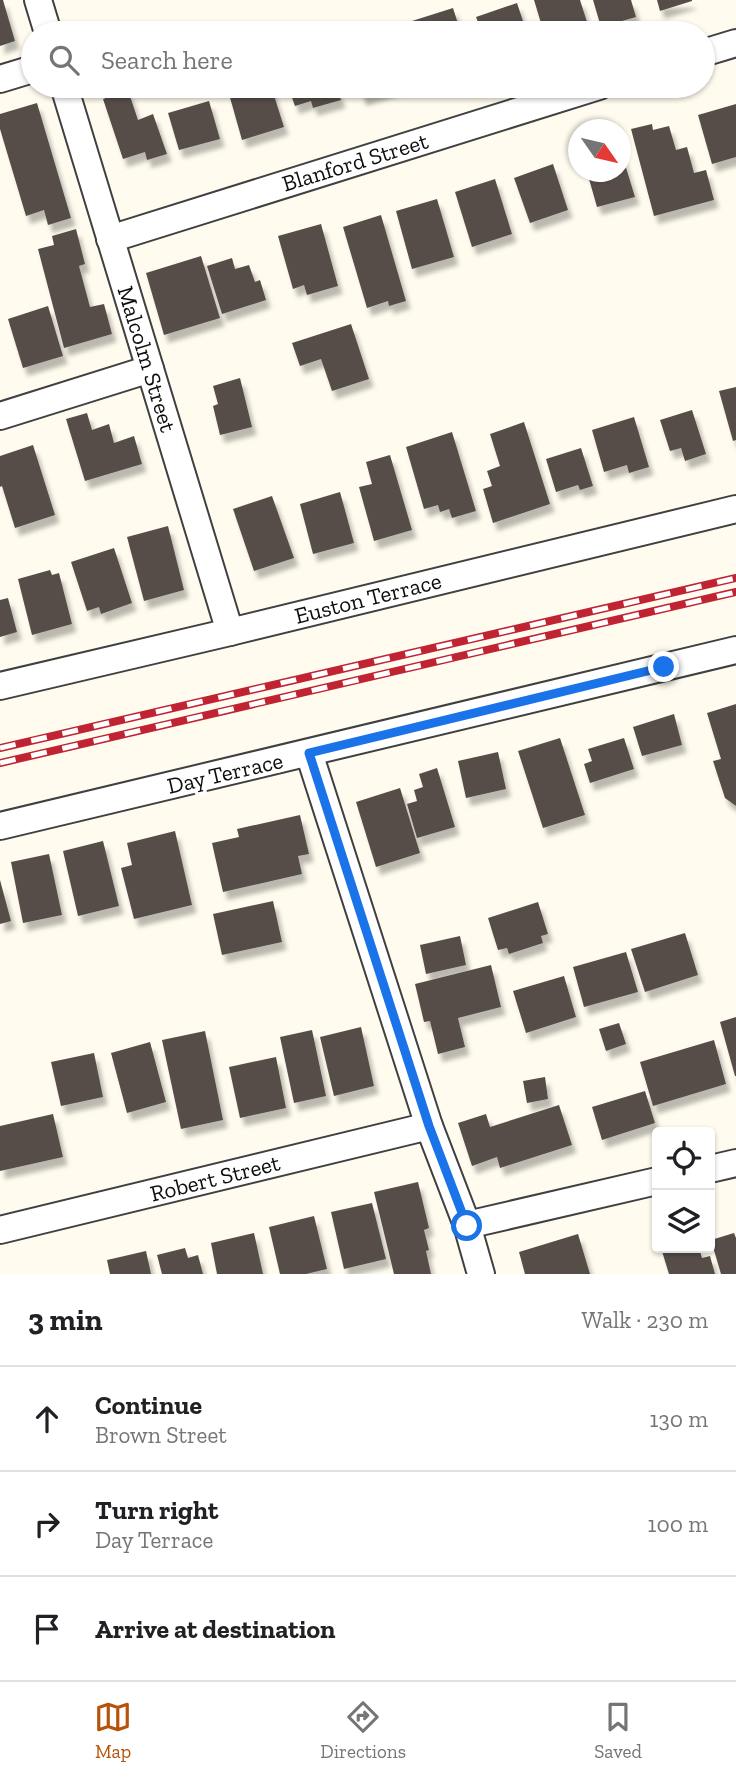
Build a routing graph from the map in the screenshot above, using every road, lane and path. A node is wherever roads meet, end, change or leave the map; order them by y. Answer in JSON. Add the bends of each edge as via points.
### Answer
{"nodes":[{"id":1,"x":38,"y":0,"type":"edge"},
{"id":2,"x":44,"y":21,"type":"edge"},
{"id":3,"x":736,"y":43,"type":"edge"},
{"id":4,"x":715,"y":49,"type":"edge"},
{"id":5,"x":21,"y":73,"type":"edge"},
{"id":6,"x":0,"y":79,"type":"edge"},
{"id":7,"x":68,"y":98,"type":"edge"},
{"id":8,"x":561,"y":98,"type":"edge"},
{"id":9,"x":110,"y":239,"type":"junction"},
{"id":10,"x":150,"y":369,"type":"junction"},
{"id":11,"x":0,"y":416,"type":"edge"},
{"id":12,"x":736,"y":509,"type":"edge"},
{"id":13,"x":230,"y":632,"type":"junction"},
{"id":14,"x":736,"y":650,"type":"edge"},
{"id":15,"x":0,"y":686,"type":"edge"},
{"id":16,"x":309,"y":753,"type":"junction"},
{"id":17,"x":0,"y":826,"type":"edge"},
{"id":18,"x":429,"y":1126,"type":"junction"},
{"id":19,"x":736,"y":1163,"type":"edge"},
{"id":20,"x":715,"y":1168,"type":"edge"},
{"id":21,"x":652,"y":1182,"type":"edge"},
{"id":22,"x":467,"y":1226,"type":"junction"},
{"id":23,"x":0,"y":1230,"type":"edge"},
{"id":24,"x":481,"y":1274,"type":"edge"}],
"edges":[{"from":1,"to":2,"type":"street"},
{"from":3,"to":4,"type":"street"},
{"from":5,"to":6,"type":"street"},
{"from":7,"to":9,"type":"street","name":"Malcolm Street"},
{"from":8,"to":9,"type":"street","name":"Blanford Street"},
{"from":9,"to":10,"type":"street","name":"Malcolm Street"},
{"from":10,"to":11,"type":"street"},
{"from":10,"to":13,"type":"street","name":"Malcolm Street"},
{"from":12,"to":13,"type":"street","name":"Euston Terrace"},
{"from":13,"to":15,"type":"street","name":"Euston Terrace"},
{"from":14,"to":16,"type":"street","name":"Day Terrace"},
{"from":16,"to":17,"type":"street","name":"Day Terrace"},
{"from":16,"to":18,"type":"street"},
{"from":18,"to":22,"type":"street"},
{"from":18,"to":23,"type":"street","name":"Robert Street"},
{"from":19,"to":20,"type":"street"},
{"from":21,"to":22,"type":"street"},
{"from":22,"to":24,"type":"street"}]}
